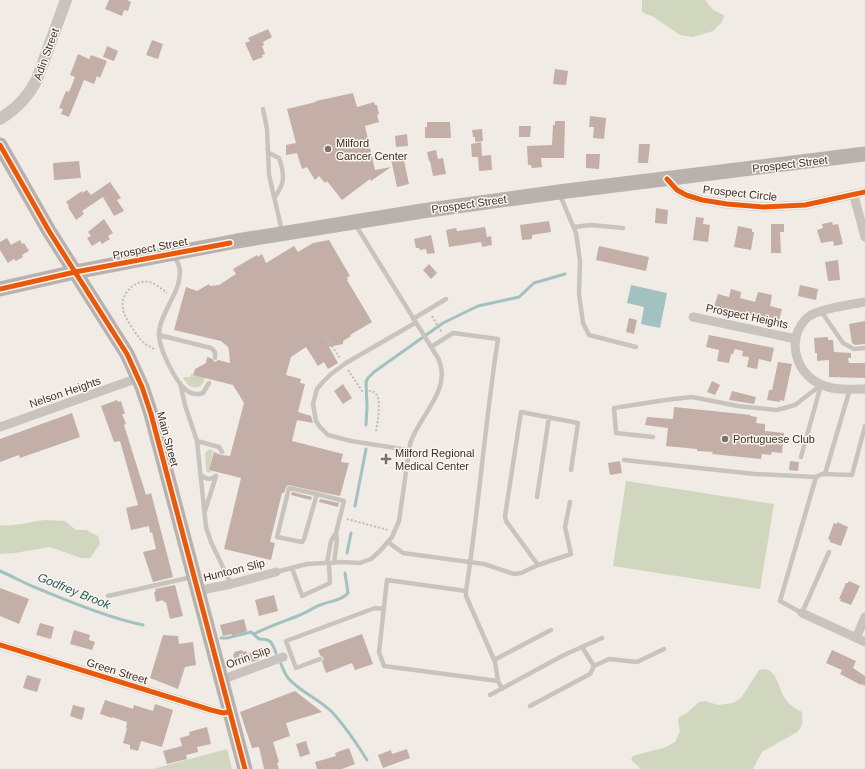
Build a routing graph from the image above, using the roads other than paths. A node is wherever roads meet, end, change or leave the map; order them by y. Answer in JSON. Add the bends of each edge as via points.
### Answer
{"nodes":[{"id":1,"x":66,"y":0,"type":"edge"},
{"id":2,"x":264,"y":109,"type":"dead end"},
{"id":3,"x":0,"y":119,"type":"edge"},
{"id":4,"x":1,"y":148,"type":"edge"},
{"id":5,"x":269,"y":153,"type":"junction"},
{"id":6,"x":865,"y":154,"type":"edge"},
{"id":7,"x":667,"y":179,"type":"junction"},
{"id":8,"x":559,"y":192,"type":"junction"},
{"id":9,"x":865,"y":192,"type":"edge"},
{"id":10,"x":854,"y":196,"type":"junction"},
{"id":11,"x":274,"y":198,"type":"junction"},
{"id":12,"x":354,"y":222,"type":"junction"},
{"id":13,"x":574,"y":227,"type":"junction"},
{"id":14,"x":623,"y":228,"type":"dead end"},
{"id":15,"x":283,"y":234,"type":"junction"},
{"id":16,"x":865,"y":237,"type":"edge"},
{"id":17,"x":173,"y":254,"type":"junction"},
{"id":18,"x":75,"y":272,"type":"junction"},
{"id":19,"x":0,"y":290,"type":"edge"},
{"id":20,"x":446,"y":299,"type":"dead end"},
{"id":21,"x":865,"y":302,"type":"edge"},
{"id":22,"x":821,"y":311,"type":"junction"},
{"id":23,"x":693,"y":317,"type":"dead end"},
{"id":24,"x":414,"y":321,"type":"junction"},
{"id":25,"x":159,"y":335,"type":"junction"},
{"id":26,"x":796,"y":340,"type":"junction"},
{"id":27,"x":429,"y":345,"type":"junction"},
{"id":28,"x":636,"y":348,"type":"dead end"},
{"id":29,"x":865,"y":348,"type":"edge"},
{"id":30,"x":215,"y":358,"type":"dead end"},
{"id":31,"x":138,"y":378,"type":"junction"},
{"id":32,"x":180,"y":383,"type":"junction"},
{"id":33,"x":209,"y":384,"type":"dead end"},
{"id":34,"x":821,"y":384,"type":"junction"},
{"id":35,"x":850,"y":389,"type":"junction"},
{"id":36,"x":865,"y":389,"type":"edge"},
{"id":37,"x":549,"y":417,"type":"junction"},
{"id":38,"x":865,"y":426,"type":"edge"},
{"id":39,"x":0,"y":427,"type":"edge"},
{"id":40,"x":653,"y":437,"type":"dead end"},
{"id":41,"x":197,"y":441,"type":"junction"},
{"id":42,"x":408,"y":450,"type":"junction"},
{"id":43,"x":222,"y":452,"type":"dead end"},
{"id":44,"x":800,"y":457,"type":"dead end"},
{"id":45,"x":624,"y":460,"type":"dead end"},
{"id":46,"x":571,"y":470,"type":"dead end"},
{"id":47,"x":200,"y":474,"type":"junction"},
{"id":48,"x":825,"y":474,"type":"junction"},
{"id":49,"x":816,"y":477,"type":"junction"},
{"id":50,"x":317,"y":494,"type":"junction"},
{"id":51,"x":537,"y":497,"type":"dead end"},
{"id":52,"x":570,"y":502,"type":"dead end"},
{"id":53,"x":204,"y":513,"type":"junction"},
{"id":54,"x":388,"y":542,"type":"junction"},
{"id":55,"x":829,"y":552,"type":"dead end"},
{"id":56,"x":470,"y":562,"type":"junction"},
{"id":57,"x":330,"y":563,"type":"junction"},
{"id":58,"x":538,"y":565,"type":"junction"},
{"id":59,"x":292,"y":568,"type":"junction"},
{"id":60,"x":276,"y":572,"type":"joint"},
{"id":61,"x":193,"y":576,"type":"junction"},
{"id":62,"x":231,"y":584,"type":"junction"},
{"id":63,"x":197,"y":591,"type":"junction"},
{"id":64,"x":466,"y":591,"type":"junction"},
{"id":65,"x":108,"y":596,"type":"dead end"},
{"id":66,"x":384,"y":609,"type":"junction"},
{"id":67,"x":802,"y":613,"type":"junction"},
{"id":68,"x":865,"y":617,"type":"edge"},
{"id":69,"x":551,"y":630,"type":"dead end"},
{"id":70,"x":602,"y":638,"type":"dead end"},
{"id":71,"x":856,"y":638,"type":"junction"},
{"id":72,"x":865,"y":642,"type":"edge"},
{"id":73,"x":0,"y":645,"type":"edge"},
{"id":74,"x":582,"y":647,"type":"junction"},
{"id":75,"x":664,"y":649,"type":"dead end"},
{"id":76,"x":287,"y":656,"type":"junction"},
{"id":77,"x":320,"y":659,"type":"dead end"},
{"id":78,"x":494,"y":660,"type":"junction"},
{"id":79,"x":594,"y":666,"type":"junction"},
{"id":80,"x":221,"y":680,"type":"junction"},
{"id":81,"x":498,"y":680,"type":"junction"},
{"id":82,"x":502,"y":689,"type":"junction"},
{"id":83,"x":490,"y":695,"type":"dead end"},
{"id":84,"x":530,"y":706,"type":"dead end"},
{"id":85,"x":229,"y":712,"type":"junction"},
{"id":86,"x":244,"y":769,"type":"edge"}],
"edges":[{"from":1,"to":3,"type":"street","name":"Adin Street","via":[[38,79],[14,110]]},
{"from":2,"to":5,"type":"lane"},
{"from":4,"to":18,"type":"main road","name":"Main Street"},
{"from":5,"to":11,"type":"lane","via":[[269,175]]},
{"from":5,"to":11,"type":"lane","via":[[279,158],[284,171],[281,188]]},
{"from":6,"to":7,"type":"main road","name":"Prospect Street"},
{"from":7,"to":8,"type":"main road","name":"Prospect Street"},
{"from":7,"to":10,"type":"street","name":"Prospect Circle","via":[[677,190],[692,197],[727,204],[763,207],[805,205]]},
{"from":8,"to":12,"type":"main road","name":"Prospect Street"},
{"from":8,"to":13,"type":"lane"},
{"from":9,"to":10,"type":"street","name":"Prospect Circle"},
{"from":10,"to":16,"type":"street"},
{"from":11,"to":15,"type":"lane"},
{"from":12,"to":15,"type":"main road","name":"Prospect Street"},
{"from":12,"to":24,"type":"lane"},
{"from":13,"to":14,"type":"lane","via":[[591,224]]},
{"from":13,"to":28,"type":"lane","via":[[580,261],[579,294],[582,316],[589,335]]},
{"from":15,"to":17,"type":"main road","name":"Prospect Street"},
{"from":17,"to":18,"type":"main road","name":"Prospect Street"},
{"from":17,"to":25,"type":"lane","via":[[179,266],[180,276],[161,320]]},
{"from":18,"to":19,"type":"main road","name":"Prospect Street"},
{"from":18,"to":31,"type":"main road","name":"Main Street","via":[[123,348]]},
{"from":20,"to":24,"type":"lane"},
{"from":21,"to":22,"type":"street","name":"Prospect Heights"},
{"from":22,"to":26,"type":"street","name":"Prospect Heights","via":[[809,316],[799,330]]},
{"from":22,"to":29,"type":"lane","via":[[843,343],[854,349]]},
{"from":23,"to":26,"type":"street","name":"Prospect Heights"},
{"from":24,"to":27,"type":"lane"},
{"from":24,"to":42,"type":"lane","via":[[331,374],[317,389],[313,404],[316,421],[328,435]]},
{"from":25,"to":30,"type":"lane","via":[[211,348],[215,352]]},
{"from":25,"to":32,"type":"lane","via":[[163,354]]},
{"from":26,"to":34,"type":"street","name":"Prospect Heights","via":[[794,348],[800,367],[811,379]]},
{"from":27,"to":42,"type":"lane","via":[[442,369],[440,387],[414,433]]},
{"from":27,"to":56,"type":"lane","via":[[453,333],[498,339]]},
{"from":31,"to":39,"type":"street","name":"Nelson Heights"},
{"from":31,"to":61,"type":"main road","name":"Main Street"},
{"from":32,"to":33,"type":"lane","via":[[187,391],[195,394],[203,393]]},
{"from":32,"to":41,"type":"lane"},
{"from":34,"to":35,"type":"street","name":"Prospect Heights","via":[[826,387]]},
{"from":34,"to":40,"type":"lane","via":[[795,405],[777,410],[738,406],[692,396],[614,408],[616,433]]},
{"from":34,"to":44,"type":"lane"},
{"from":35,"to":36,"type":"street","name":"Prospect Heights"},
{"from":35,"to":48,"type":"lane"},
{"from":37,"to":46,"type":"lane","via":[[578,423]]},
{"from":37,"to":51,"type":"lane"},
{"from":37,"to":58,"type":"lane","via":[[521,412],[505,516]]},
{"from":38,"to":48,"type":"lane","via":[[852,475]]},
{"from":41,"to":43,"type":"lane","via":[[219,447]]},
{"from":41,"to":47,"type":"lane"},
{"from":42,"to":54,"type":"lane","via":[[399,521]]},
{"from":45,"to":49,"type":"lane","via":[[755,474]]},
{"from":47,"to":53,"type":"lane"},
{"from":47,"to":53,"type":"lane","via":[[208,479],[216,476]]},
{"from":48,"to":49,"type":"lane"},
{"from":49,"to":67,"type":"lane","via":[[780,601]]},
{"from":50,"to":50,"type":"lane","via":[[302,542],[277,537],[289,488]]},
{"from":50,"to":57,"type":"lane","via":[[344,501]]},
{"from":52,"to":58,"type":"lane","via":[[565,528],[571,554]]},
{"from":53,"to":62,"type":"lane","via":[[206,527]]},
{"from":54,"to":56,"type":"lane","via":[[403,553]]},
{"from":54,"to":57,"type":"lane","via":[[371,558],[360,563]]},
{"from":55,"to":67,"type":"lane"},
{"from":56,"to":58,"type":"lane","via":[[514,574]]},
{"from":56,"to":64,"type":"lane"},
{"from":57,"to":59,"type":"lane","via":[[307,564]]},
{"from":57,"to":59,"type":"lane","via":[[330,583],[302,596]]},
{"from":59,"to":60,"type":"lane"},
{"from":60,"to":62,"type":"street","name":"Huntoon Slip"},
{"from":61,"to":63,"type":"main road","name":"Main Street"},
{"from":61,"to":65,"type":"lane"},
{"from":62,"to":63,"type":"street","name":"Huntoon Slip"},
{"from":63,"to":80,"type":"main road","name":"Main Street"},
{"from":64,"to":66,"type":"lane","via":[[387,580]]},
{"from":64,"to":78,"type":"lane"},
{"from":66,"to":76,"type":"lane","via":[[374,608],[286,641]]},
{"from":66,"to":81,"type":"lane","via":[[378,652],[384,666]]},
{"from":67,"to":71,"type":"street"},
{"from":68,"to":71,"type":"street"},
{"from":69,"to":78,"type":"lane"},
{"from":70,"to":74,"type":"lane"},
{"from":71,"to":72,"type":"street"},
{"from":73,"to":85,"type":"street","name":"Green Street","via":[[211,710]]},
{"from":74,"to":79,"type":"lane"},
{"from":74,"to":82,"type":"lane"},
{"from":75,"to":79,"type":"lane","via":[[637,662],[609,659]]},
{"from":76,"to":77,"type":"lane","via":[[296,668]]},
{"from":76,"to":80,"type":"street","name":"Orrin Slip"},
{"from":78,"to":81,"type":"lane"},
{"from":79,"to":84,"type":"lane","via":[[590,674]]},
{"from":80,"to":85,"type":"main road","name":"Main Street"},
{"from":81,"to":82,"type":"lane"},
{"from":82,"to":83,"type":"lane"},
{"from":85,"to":86,"type":"main road","name":"Main Street"}]}
